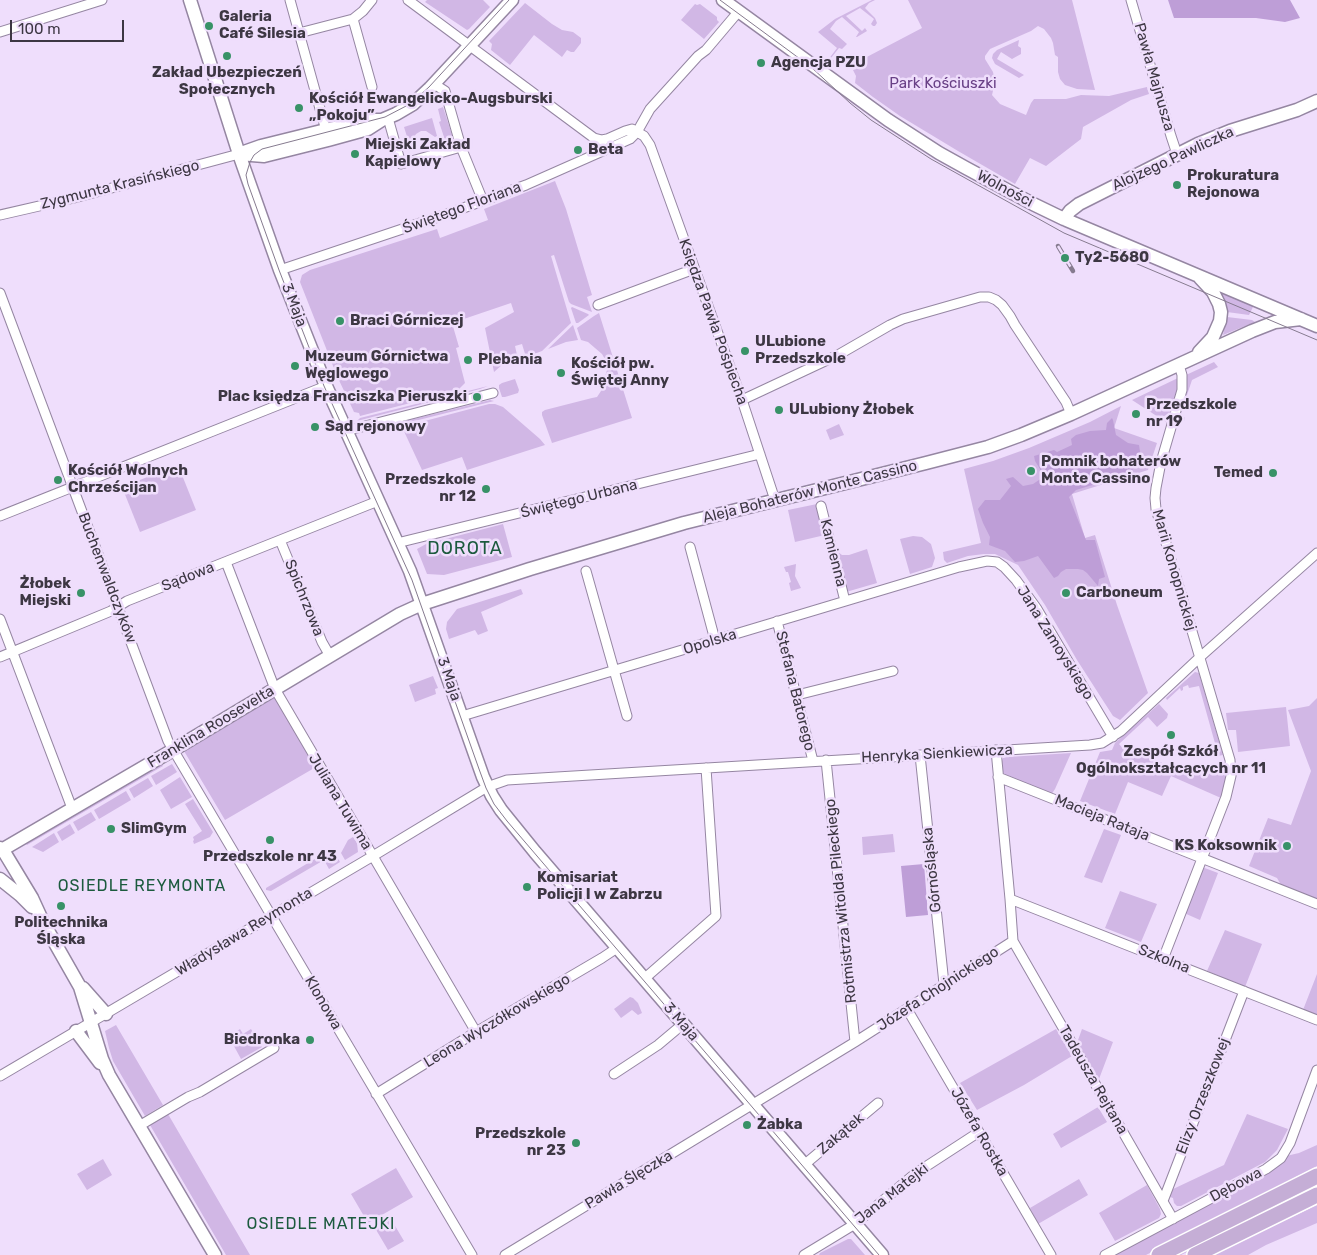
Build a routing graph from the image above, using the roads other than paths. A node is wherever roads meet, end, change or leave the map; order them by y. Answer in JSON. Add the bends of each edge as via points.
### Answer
{"nodes":[{"id":1,"x":102,"y":0,"type":"edge"},
{"id":2,"x":190,"y":0,"type":"edge"},
{"id":3,"x":290,"y":0,"type":"edge"},
{"id":4,"x":372,"y":0,"type":"edge"},
{"id":5,"x":408,"y":0,"type":"edge"},
{"id":6,"x":512,"y":0,"type":"edge"},
{"id":7,"x":723,"y":0,"type":"edge"},
{"id":8,"x":1131,"y":0,"type":"edge"},
{"id":9,"x":739,"y":11,"type":"junction"},
{"id":10,"x":353,"y":19,"type":"junction"},
{"id":11,"x":0,"y":32,"type":"edge"},
{"id":12,"x":299,"y":33,"type":"junction"},
{"id":13,"x":470,"y":46,"type":"junction"},
{"id":14,"x":434,"y":84,"type":"junction"},
{"id":15,"x":372,"y":87,"type":"dead end"},
{"id":16,"x":1317,"y":101,"type":"edge"},
{"id":17,"x":646,"y":114,"type":"junction"},
{"id":18,"x":385,"y":119,"type":"junction"},
{"id":19,"x":637,"y":132,"type":"junction"},
{"id":20,"x":327,"y":135,"type":"junction"},
{"id":21,"x":594,"y":138,"type":"junction"},
{"id":22,"x":650,"y":145,"type":"junction"},
{"id":23,"x":461,"y":147,"type":"junction"},
{"id":24,"x":239,"y":154,"type":"junction"},
{"id":25,"x":1178,"y":154,"type":"junction"},
{"id":26,"x":588,"y":158,"type":"junction"},
{"id":27,"x":483,"y":201,"type":"junction"},
{"id":28,"x":0,"y":215,"type":"edge"},
{"id":29,"x":1064,"y":219,"type":"junction"},
{"id":30,"x":694,"y":269,"type":"junction"},
{"id":31,"x":280,"y":270,"type":"junction"},
{"id":32,"x":1192,"y":273,"type":"junction"},
{"id":33,"x":0,"y":294,"type":"edge"},
{"id":34,"x":598,"y":305,"type":"dead end"},
{"id":35,"x":1268,"y":305,"type":"junction"},
{"id":36,"x":1301,"y":319,"type":"junction"},
{"id":37,"x":1317,"y":326,"type":"edge"},
{"id":38,"x":1260,"y":328,"type":"junction"},
{"id":39,"x":1184,"y":362,"type":"junction"},
{"id":40,"x":326,"y":386,"type":"junction"},
{"id":41,"x":493,"y":393,"type":"dead end"},
{"id":42,"x":742,"y":400,"type":"junction"},
{"id":43,"x":1071,"y":414,"type":"junction"},
{"id":44,"x":346,"y":431,"type":"junction"},
{"id":45,"x":760,"y":454,"type":"junction"},
{"id":46,"x":72,"y":486,"type":"junction"},
{"id":47,"x":775,"y":500,"type":"junction"},
{"id":48,"x":378,"y":501,"type":"junction"},
{"id":49,"x":821,"y":506,"type":"dead end"},
{"id":50,"x":0,"y":516,"type":"edge"},
{"id":51,"x":280,"y":540,"type":"junction"},
{"id":52,"x":397,"y":543,"type":"junction"},
{"id":53,"x":690,"y":547,"type":"dead end"},
{"id":54,"x":1317,"y":553,"type":"edge"},
{"id":55,"x":226,"y":562,"type":"junction"},
{"id":56,"x":959,"y":567,"type":"joint"},
{"id":57,"x":586,"y":571,"type":"dead end"},
{"id":58,"x":844,"y":601,"type":"junction"},
{"id":59,"x":422,"y":604,"type":"junction"},
{"id":60,"x":118,"y":607,"type":"junction"},
{"id":61,"x":0,"y":619,"type":"edge"},
{"id":62,"x":777,"y":621,"type":"junction"},
{"id":63,"x":715,"y":640,"type":"junction"},
{"id":64,"x":13,"y":652,"type":"junction"},
{"id":65,"x":330,"y":656,"type":"junction"},
{"id":66,"x":0,"y":657,"type":"edge"},
{"id":67,"x":1199,"y":658,"type":"junction"},
{"id":68,"x":893,"y":670,"type":"dead end"},
{"id":69,"x":614,"y":671,"type":"junction"},
{"id":70,"x":275,"y":689,"type":"junction"},
{"id":71,"x":797,"y":695,"type":"junction"},
{"id":72,"x":462,"y":716,"type":"junction"},
{"id":73,"x":627,"y":716,"type":"dead end"},
{"id":74,"x":1113,"y":737,"type":"junction"},
{"id":75,"x":173,"y":750,"type":"junction"},
{"id":76,"x":996,"y":750,"type":"junction"},
{"id":77,"x":920,"y":755,"type":"junction"},
{"id":78,"x":826,"y":760,"type":"junction"},
{"id":79,"x":813,"y":761,"type":"junction"},
{"id":80,"x":706,"y":768,"type":"junction"},
{"id":81,"x":998,"y":777,"type":"junction"},
{"id":82,"x":487,"y":787,"type":"junction"},
{"id":83,"x":73,"y":809,"type":"junction"},
{"id":84,"x":1,"y":850,"type":"edge"},
{"id":85,"x":373,"y":856,"type":"junction"},
{"id":86,"x":1202,"y":858,"type":"junction"},
{"id":87,"x":0,"y":879,"type":"edge"},
{"id":88,"x":1010,"y":899,"type":"junction"},
{"id":89,"x":1317,"y":904,"type":"edge"},
{"id":90,"x":272,"y":915,"type":"junction"},
{"id":91,"x":43,"y":922,"type":"junction"},
{"id":92,"x":1013,"y":941,"type":"junction"},
{"id":93,"x":617,"y":948,"type":"junction"},
{"id":94,"x":1163,"y":959,"type":"junction"},
{"id":95,"x":644,"y":979,"type":"junction"},
{"id":96,"x":78,"y":982,"type":"junction"},
{"id":97,"x":944,"y":984,"type":"junction"},
{"id":98,"x":1244,"y":991,"type":"junction"},
{"id":99,"x":907,"y":1009,"type":"junction"},
{"id":100,"x":106,"y":1014,"type":"junction"},
{"id":101,"x":1317,"y":1020,"type":"edge"},
{"id":102,"x":91,"y":1022,"type":"junction"},
{"id":103,"x":683,"y":1024,"type":"junction"},
{"id":104,"x":76,"y":1032,"type":"junction"},
{"id":105,"x":476,"y":1032,"type":"junction"},
{"id":106,"x":856,"y":1042,"type":"junction"},
{"id":107,"x":274,"y":1048,"type":"dead end"},
{"id":108,"x":1317,"y":1070,"type":"edge"},
{"id":109,"x":614,"y":1074,"type":"dead end"},
{"id":110,"x":109,"y":1075,"type":"junction"},
{"id":111,"x":0,"y":1076,"type":"edge"},
{"id":112,"x":376,"y":1094,"type":"junction"},
{"id":113,"x":878,"y":1103,"type":"dead end"},
{"id":114,"x":753,"y":1106,"type":"junction"},
{"id":115,"x":139,"y":1126,"type":"junction"},
{"id":116,"x":979,"y":1132,"type":"junction"},
{"id":117,"x":804,"y":1165,"type":"junction"},
{"id":118,"x":1317,"y":1176,"type":"edge"},
{"id":119,"x":1317,"y":1195,"type":"edge"},
{"id":120,"x":1163,"y":1201,"type":"junction"},
{"id":121,"x":1173,"y":1219,"type":"junction"},
{"id":122,"x":855,"y":1224,"type":"junction"},
{"id":123,"x":215,"y":1255,"type":"edge"},
{"id":124,"x":472,"y":1255,"type":"edge"},
{"id":125,"x":505,"y":1255,"type":"edge"},
{"id":126,"x":804,"y":1255,"type":"edge"},
{"id":127,"x":882,"y":1255,"type":"edge"},
{"id":128,"x":1051,"y":1255,"type":"edge"},
{"id":129,"x":1105,"y":1255,"type":"edge"},
{"id":130,"x":1159,"y":1255,"type":"edge"},
{"id":131,"x":1196,"y":1255,"type":"edge"}],
"edges":[{"from":1,"to":11,"type":"street"},
{"from":2,"to":24,"type":"street","name":"3 Maja"},
{"from":3,"to":12,"type":"street"},
{"from":4,"to":10,"type":"street"},
{"from":5,"to":13,"type":"street"},
{"from":6,"to":13,"type":"street"},
{"from":7,"to":9,"type":"street","name":"Wolności"},
{"from":8,"to":25,"type":"street","name":"Pawła Majnusza"},
{"from":9,"to":17,"type":"street"},
{"from":9,"to":29,"type":"street","name":"Wolności","via":[[915,138]]},
{"from":10,"to":12,"type":"street"},
{"from":10,"to":15,"type":"street"},
{"from":12,"to":20,"type":"street"},
{"from":13,"to":14,"type":"street"},
{"from":13,"to":21,"type":"street"},
{"from":14,"to":18,"type":"street","via":[[413,104]]},
{"from":14,"to":23,"type":"street","via":[[445,91]]},
{"from":16,"to":25,"type":"street","name":"Alojzego Pawliczka","via":[[1215,136]]},
{"from":17,"to":19,"type":"street"},
{"from":17,"to":22,"type":"street","name":"Księdza Pawła Pośpiecha"},
{"from":18,"to":20,"type":"street","via":[[368,129]]},
{"from":18,"to":23,"type":"street","via":[[401,164]]},
{"from":19,"to":21,"type":"street","via":[[632,129],[607,139]]},
{"from":19,"to":22,"type":"street","name":"Księdza Pawła Pośpiecha"},
{"from":19,"to":26,"type":"street","name":"Świętego Floriana","via":[[630,139]]},
{"from":20,"to":24,"type":"street","via":[[264,156]]},
{"from":21,"to":26,"type":"street","via":[[595,150]]},
{"from":22,"to":30,"type":"street","name":"Księdza Pawła Pośpiecha"},
{"from":23,"to":27,"type":"street"},
{"from":24,"to":28,"type":"street","name":"Zygmunta Krasińskiego"},
{"from":24,"to":31,"type":"street","name":"3 Maja"},
{"from":25,"to":29,"type":"street","name":"Alojzego Pawliczka","via":[[1079,204]]},
{"from":26,"to":27,"type":"street","name":"Świętego Floriana"},
{"from":27,"to":31,"type":"street","name":"Świętego Floriana"},
{"from":29,"to":32,"type":"street","name":"Wolności"},
{"from":30,"to":34,"type":"street"},
{"from":30,"to":42,"type":"street","name":"Księdza Pawła Pośpiecha"},
{"from":31,"to":40,"type":"street","name":"3 Maja"},
{"from":32,"to":35,"type":"street","name":"Wolności"},
{"from":32,"to":39,"type":"street","name":"Aleja Bohaterów Monte Cassino","via":[[1213,292],[1221,312],[1213,338]]},
{"from":33,"to":46,"type":"street","name":"Buchenwaldczyków"},
{"from":35,"to":36,"type":"street","name":"Wolności"},
{"from":35,"to":38,"type":"street","via":[[1272,318]]},
{"from":36,"to":37,"type":"street","name":"Wolności"},
{"from":36,"to":38,"type":"street","name":"Aleja Bohaterów Monte Cassino"},
{"from":38,"to":39,"type":"street","name":"Aleja Bohaterów Monte Cassino"},
{"from":39,"to":43,"type":"street","name":"Aleja Bohaterów Monte Cassino"},
{"from":39,"to":67,"type":"street","name":"Marii Konopnickiej","via":[[1182,390],[1161,462],[1155,498]]},
{"from":40,"to":44,"type":"street","name":"3 Maja"},
{"from":40,"to":46,"type":"street"},
{"from":41,"to":44,"type":"street"},
{"from":42,"to":43,"type":"street","via":[[838,355],[903,319],[989,297],[1002,305],[1010,316]]},
{"from":42,"to":45,"type":"street","name":"Księdza Pawła Pośpiecha"},
{"from":43,"to":47,"type":"street","name":"Aleja Bohaterów Monte Cassino","via":[[979,450]]},
{"from":44,"to":48,"type":"street","name":"3 Maja"},
{"from":45,"to":47,"type":"street","name":"Księdza Pawła Pośpiecha"},
{"from":45,"to":52,"type":"street","name":"Świętego Urbana"},
{"from":46,"to":50,"type":"street"},
{"from":46,"to":60,"type":"street","name":"Buchenwaldczyków"},
{"from":47,"to":59,"type":"street","name":"Aleja Bohaterów Monte Cassino","via":[[684,522]]},
{"from":48,"to":51,"type":"street","name":"Sądowa"},
{"from":48,"to":52,"type":"street","name":"3 Maja"},
{"from":49,"to":58,"type":"street","name":"Kamienna"},
{"from":51,"to":55,"type":"street","name":"Sądowa"},
{"from":51,"to":65,"type":"street","name":"Spichrzowa"},
{"from":52,"to":59,"type":"street","name":"3 Maja"},
{"from":53,"to":63,"type":"street"},
{"from":54,"to":67,"type":"street","name":"Henryka Sienkiewicza"},
{"from":55,"to":60,"type":"street","name":"Sądowa"},
{"from":55,"to":70,"type":"street","name":"Juliana Tuwima"},
{"from":56,"to":58,"type":"street","name":"Opolska"},
{"from":56,"to":74,"type":"street","name":"Jana Zamoyskiego","via":[[998,562],[1009,572],[1037,609]]},
{"from":57,"to":69,"type":"street"},
{"from":58,"to":62,"type":"street","name":"Opolska"},
{"from":59,"to":65,"type":"street","name":"Franklina Roosevelta"},
{"from":59,"to":72,"type":"street","name":"3 Maja"},
{"from":60,"to":64,"type":"street","name":"Sądowa"},
{"from":60,"to":75,"type":"street","name":"Buchenwaldczyków"},
{"from":61,"to":64,"type":"street"},
{"from":62,"to":63,"type":"street","name":"Opolska"},
{"from":62,"to":71,"type":"street","name":"Stefana Batorego"},
{"from":63,"to":69,"type":"street","name":"Opolska"},
{"from":64,"to":66,"type":"street","name":"Sądowa"},
{"from":64,"to":83,"type":"street"},
{"from":65,"to":70,"type":"street","name":"Franklina Roosevelta"},
{"from":67,"to":74,"type":"street","name":"Henryka Sienkiewicza"},
{"from":67,"to":86,"type":"street","name":"Marii Konopnickiej","via":[[1230,760],[1231,776]]},
{"from":68,"to":71,"type":"street"},
{"from":69,"to":72,"type":"street","name":"Opolska"},
{"from":69,"to":73,"type":"street"},
{"from":70,"to":75,"type":"street","name":"Franklina Roosevelta"},
{"from":70,"to":85,"type":"street","name":"Juliana Tuwima"},
{"from":71,"to":79,"type":"street","name":"Stefana Batorego"},
{"from":72,"to":82,"type":"street","name":"3 Maja"},
{"from":74,"to":76,"type":"street","name":"Henryka Sienkiewicza","via":[[1090,744]]},
{"from":75,"to":83,"type":"street","name":"Franklina Roosevelta"},
{"from":75,"to":90,"type":"street","name":"Klonowa"},
{"from":76,"to":77,"type":"street","name":"Henryka Sienkiewicza"},
{"from":76,"to":81,"type":"street","name":"Józefa Chojnickiego"},
{"from":77,"to":78,"type":"street","name":"Henryka Sienkiewicza"},
{"from":77,"to":97,"type":"street","name":"Górnośląska"},
{"from":78,"to":79,"type":"street","name":"Henryka Sienkiewicza"},
{"from":78,"to":106,"type":"street","name":"Rotmistrza Witolda Pileckiego"},
{"from":79,"to":80,"type":"street","name":"Henryka Sienkiewicza"},
{"from":80,"to":82,"type":"street","name":"Henryka Sienkiewicza","via":[[507,780]]},
{"from":80,"to":95,"type":"street","via":[[716,916]]},
{"from":81,"to":86,"type":"street","name":"Macieja Rataja"},
{"from":81,"to":88,"type":"street","name":"Józefa Chojnickiego"},
{"from":82,"to":85,"type":"street","name":"Władysława Reymonta"},
{"from":82,"to":93,"type":"street","name":"3 Maja","via":[[506,816]]},
{"from":83,"to":84,"type":"street","name":"Franklina Roosevelta"},
{"from":84,"to":91,"type":"street","via":[[32,898]]},
{"from":85,"to":90,"type":"street","name":"Władysława Reymonta"},
{"from":85,"to":105,"type":"street","name":"Juliana Tuwima"},
{"from":86,"to":89,"type":"street","name":"Macieja Rataja"},
{"from":86,"to":94,"type":"street","name":"Marii Konopnickiej"},
{"from":87,"to":91,"type":"street","via":[[20,895]]},
{"from":88,"to":92,"type":"street","name":"Józefa Chojnickiego"},
{"from":88,"to":94,"type":"street","name":"Szkolna"},
{"from":90,"to":100,"type":"street","name":"Władysława Reymonta"},
{"from":90,"to":112,"type":"street","name":"Klonowa"},
{"from":91,"to":96,"type":"street"},
{"from":92,"to":97,"type":"street","name":"Józefa Chojnickiego"},
{"from":92,"to":120,"type":"street","name":"Tadeusza Rejtana"},
{"from":93,"to":95,"type":"street","name":"3 Maja"},
{"from":93,"to":105,"type":"street","name":"Leona Wyczółkowskiego"},
{"from":94,"to":98,"type":"street","name":"Szkolna"},
{"from":95,"to":103,"type":"street","name":"3 Maja"},
{"from":96,"to":100,"type":"street"},
{"from":96,"to":102,"type":"street"},
{"from":97,"to":99,"type":"street","name":"Józefa Chojnickiego"},
{"from":98,"to":101,"type":"street","name":"Szkolna"},
{"from":98,"to":120,"type":"street","name":"Elizy Orzeszkowej"},
{"from":99,"to":106,"type":"street","name":"Józefa Chojnickiego"},
{"from":99,"to":116,"type":"street","name":"Józefa Rostka"},
{"from":100,"to":102,"type":"street","name":"Władysława Reymonta"},
{"from":102,"to":104,"type":"street","name":"Władysława Reymonta"},
{"from":102,"to":110,"type":"street"},
{"from":103,"to":109,"type":"street"},
{"from":103,"to":114,"type":"street","name":"3 Maja"},
{"from":104,"to":110,"type":"street"},
{"from":104,"to":111,"type":"street","name":"Władysława Reymonta"},
{"from":105,"to":112,"type":"street","name":"Leona Wyczółkowskiego"},
{"from":106,"to":114,"type":"street","name":"Józefa Chojnickiego"},
{"from":107,"to":115,"type":"street"},
{"from":108,"to":121,"type":"street","name":"Dębowa","via":[[1290,1143],[1281,1158]]},
{"from":110,"to":115,"type":"street"},
{"from":112,"to":124,"type":"street","name":"Klonowa"},
{"from":113,"to":117,"type":"street","name":"Zakątek"},
{"from":114,"to":117,"type":"street","name":"3 Maja"},
{"from":114,"to":125,"type":"street","name":"Pawła Ślęczka"},
{"from":115,"to":123,"type":"street"},
{"from":116,"to":122,"type":"street","name":"Jana Matejki","via":[[916,1173]]},
{"from":116,"to":128,"type":"street","name":"Józefa Rostka"},
{"from":117,"to":122,"type":"street","name":"3 Maja"},
{"from":118,"to":130,"type":"main road"},
{"from":119,"to":131,"type":"main road"},
{"from":120,"to":121,"type":"street","name":"Tadeusza Rejtana"},
{"from":121,"to":129,"type":"street","name":"Dębowa"},
{"from":122,"to":126,"type":"street","name":"Jana Matejki"},
{"from":122,"to":127,"type":"street","name":"3 Maja"}]}
